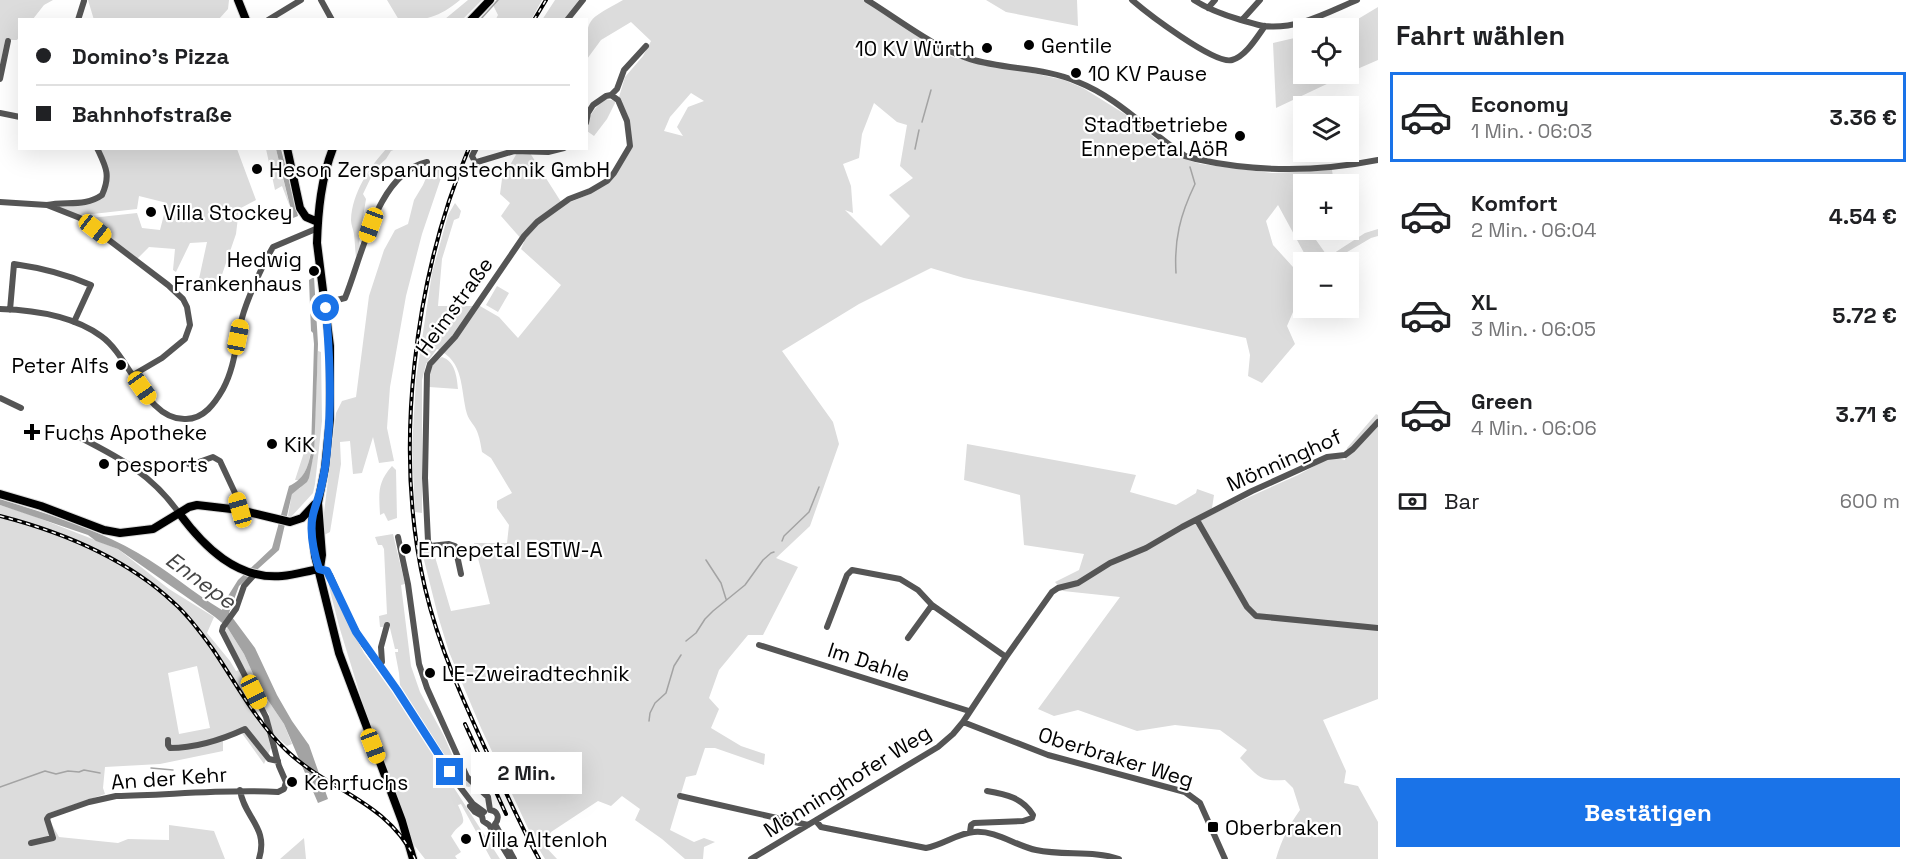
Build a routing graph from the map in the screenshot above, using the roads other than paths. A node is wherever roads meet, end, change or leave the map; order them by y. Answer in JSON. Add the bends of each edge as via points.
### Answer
{"nodes":[{"id":1,"x":238,"y":0,"type":"edge"},
{"id":2,"x":301,"y":0,"type":"edge"},
{"id":3,"x":321,"y":0,"type":"edge"},
{"id":4,"x":490,"y":0,"type":"edge"},
{"id":5,"x":582,"y":0,"type":"edge"},
{"id":6,"x":867,"y":0,"type":"edge"},
{"id":7,"x":1132,"y":0,"type":"edge"},
{"id":8,"x":1194,"y":0,"type":"edge"},
{"id":9,"x":1215,"y":0,"type":"edge"},
{"id":10,"x":1260,"y":0,"type":"edge"},
{"id":11,"x":1358,"y":0,"type":"edge"},
{"id":12,"x":84,"y":1,"type":"edge"},
{"id":13,"x":1208,"y":8,"type":"junction"},
{"id":14,"x":79,"y":18,"type":"edge"},
{"id":15,"x":245,"y":18,"type":"edge"},
{"id":16,"x":271,"y":18,"type":"edge"},
{"id":17,"x":331,"y":18,"type":"edge"},
{"id":18,"x":473,"y":18,"type":"edge"},
{"id":19,"x":568,"y":18,"type":"edge"},
{"id":20,"x":1242,"y":20,"type":"junction"},
{"id":21,"x":1265,"y":26,"type":"junction"},
{"id":22,"x":8,"y":41,"type":"dead end"},
{"id":23,"x":646,"y":46,"type":"dead end"},
{"id":24,"x":0,"y":79,"type":"edge"},
{"id":25,"x":611,"y":95,"type":"junction"},
{"id":26,"x":588,"y":112,"type":"edge"},
{"id":27,"x":0,"y":113,"type":"edge"},
{"id":28,"x":18,"y":117,"type":"edge"},
{"id":29,"x":98,"y":150,"type":"edge"},
{"id":30,"x":287,"y":150,"type":"edge"},
{"id":31,"x":332,"y":150,"type":"edge"},
{"id":32,"x":475,"y":150,"type":"edge"},
{"id":33,"x":556,"y":150,"type":"edge"},
{"id":34,"x":1378,"y":160,"type":"edge"},
{"id":35,"x":427,"y":162,"type":"dead end"},
{"id":36,"x":0,"y":202,"type":"edge"},
{"id":37,"x":47,"y":205,"type":"junction"},
{"id":38,"x":318,"y":225,"type":"junction"},
{"id":39,"x":325,"y":303,"type":"junction"},
{"id":40,"x":0,"y":309,"type":"edge"},
{"id":41,"x":10,"y":310,"type":"junction"},
{"id":42,"x":74,"y":322,"type":"junction"},
{"id":43,"x":133,"y":375,"type":"junction"},
{"id":44,"x":0,"y":398,"type":"edge"},
{"id":45,"x":21,"y":408,"type":"dead end"},
{"id":46,"x":1378,"y":422,"type":"edge"},
{"id":47,"x":81,"y":438,"type":"dead end"},
{"id":48,"x":189,"y":464,"type":"dead end"},
{"id":49,"x":0,"y":494,"type":"edge"},
{"id":50,"x":318,"y":502,"type":"junction"},
{"id":51,"x":240,"y":510,"type":"junction"},
{"id":52,"x":179,"y":513,"type":"junction"},
{"id":53,"x":320,"y":514,"type":"junction"},
{"id":54,"x":313,"y":520,"type":"junction"},
{"id":55,"x":1197,"y":520,"type":"junction"},
{"id":56,"x":286,"y":522,"type":"junction"},
{"id":57,"x":398,"y":537,"type":"dead end"},
{"id":58,"x":319,"y":569,"type":"junction"},
{"id":59,"x":250,"y":573,"type":"junction"},
{"id":60,"x":461,"y":574,"type":"dead end"},
{"id":61,"x":1065,"y":586,"type":"joint"},
{"id":62,"x":932,"y":605,"type":"junction"},
{"id":63,"x":387,"y":625,"type":"dead end"},
{"id":64,"x":827,"y":627,"type":"dead end"},
{"id":65,"x":1378,"y":628,"type":"edge"},
{"id":66,"x":909,"y":638,"type":"dead end"},
{"id":67,"x":759,"y":645,"type":"dead end"},
{"id":68,"x":1006,"y":657,"type":"junction"},
{"id":69,"x":379,"y":665,"type":"junction"},
{"id":70,"x":969,"y":711,"type":"junction"},
{"id":71,"x":963,"y":722,"type":"junction"},
{"id":72,"x":168,"y":740,"type":"dead end"},
{"id":73,"x":278,"y":761,"type":"junction"},
{"id":74,"x":240,"y":790,"type":"junction"},
{"id":75,"x":987,"y":791,"type":"dead end"},
{"id":76,"x":93,"y":795,"type":"dead end"},
{"id":77,"x":680,"y":796,"type":"dead end"},
{"id":78,"x":101,"y":799,"type":"junction"},
{"id":79,"x":486,"y":812,"type":"junction"},
{"id":80,"x":816,"y":820,"type":"junction"},
{"id":81,"x":492,"y":825,"type":"junction"},
{"id":82,"x":808,"y":825,"type":"junction"},
{"id":83,"x":970,"y":832,"type":"junction"},
{"id":84,"x":31,"y":843,"type":"dead end"},
{"id":85,"x":260,"y":859,"type":"edge"},
{"id":86,"x":413,"y":859,"type":"edge"},
{"id":87,"x":510,"y":859,"type":"edge"},
{"id":88,"x":514,"y":859,"type":"edge"},
{"id":89,"x":751,"y":859,"type":"edge"},
{"id":90,"x":1119,"y":859,"type":"edge"},
{"id":91,"x":1225,"y":859,"type":"edge"}],
"edges":[{"from":1,"to":15,"type":"main road"},
{"from":2,"to":16,"type":"street"},
{"from":3,"to":17,"type":"street"},
{"from":4,"to":18,"type":"main road"},
{"from":5,"to":19,"type":"street"},
{"from":6,"to":34,"type":"street","via":[[947,50],[970,59],[1080,82],[1123,108],[1185,156],[1276,170]]},
{"from":7,"to":21,"type":"street","via":[[1183,38],[1226,60],[1239,57]]},
{"from":8,"to":13,"type":"street"},
{"from":9,"to":13,"type":"street"},
{"from":10,"to":20,"type":"street"},
{"from":11,"to":21,"type":"street","via":[[1294,25]]},
{"from":12,"to":14,"type":"street"},
{"from":13,"to":20,"type":"street"},
{"from":20,"to":21,"type":"street"},
{"from":22,"to":24,"type":"street"},
{"from":23,"to":25,"type":"street","via":[[624,70]]},
{"from":25,"to":26,"type":"street"},
{"from":25,"to":60,"type":"street","name":"Heimstraße","via":[[618,100],[627,121],[630,146],[614,173],[537,222],[430,364],[425,478],[428,541],[430,546],[455,546]]},
{"from":27,"to":28,"type":"street"},
{"from":29,"to":37,"type":"street","via":[[107,170],[102,195],[90,202]]},
{"from":30,"to":38,"type":"main road","via":[[300,208]]},
{"from":31,"to":38,"type":"main road"},
{"from":32,"to":33,"type":"street","via":[[475,162],[514,151]]},
{"from":35,"to":39,"type":"street","via":[[399,178],[371,225],[345,298]]},
{"from":36,"to":37,"type":"street"},
{"from":37,"to":43,"type":"street","via":[[80,218],[183,298],[190,325],[184,339]]},
{"from":38,"to":39,"type":"main road"},
{"from":38,"to":43,"type":"street","via":[[273,246],[242,318],[230,373],[207,410],[191,419],[167,416]]},
{"from":39,"to":50,"type":"main road","via":[[330,346],[330,419]]},
{"from":40,"to":41,"type":"street"},
{"from":41,"to":42,"type":"street"},
{"from":41,"to":42,"type":"street","via":[[15,264],[41,268],[92,285]]},
{"from":42,"to":43,"type":"street","via":[[102,337]]},
{"from":44,"to":45,"type":"street"},
{"from":46,"to":55,"type":"street","name":"Mönninghof","via":[[1345,455],[1327,457]]},
{"from":47,"to":52,"type":"street","via":[[126,462],[161,490]]},
{"from":48,"to":51,"type":"street","via":[[213,457],[220,461]]},
{"from":49,"to":52,"type":"main road","via":[[115,533],[149,530]]},
{"from":50,"to":53,"type":"main road"},
{"from":50,"to":54,"type":"main road"},
{"from":50,"to":56,"type":"main road","via":[[302,518]]},
{"from":51,"to":52,"type":"main road","via":[[197,505]]},
{"from":51,"to":56,"type":"main road"},
{"from":52,"to":59,"type":"main road","via":[[211,550]]},
{"from":53,"to":54,"type":"main road"},
{"from":53,"to":58,"type":"main road"},
{"from":54,"to":56,"type":"main road","via":[[300,524]]},
{"from":54,"to":58,"type":"main road"},
{"from":55,"to":61,"type":"street","name":"Mönninghof","via":[[1078,583]]},
{"from":55,"to":65,"type":"street","via":[[1256,616]]},
{"from":57,"to":79,"type":"street","via":[[426,688],[467,777],[488,798]]},
{"from":58,"to":59,"type":"main road","via":[[283,576]]},
{"from":58,"to":69,"type":"street","via":[[330,575],[356,632]]},
{"from":58,"to":86,"type":"main road","via":[[339,653]]},
{"from":59,"to":73,"type":"street","name":"An der Kehr","via":[[236,609],[222,631],[266,717]]},
{"from":61,"to":68,"type":"street","name":"Mönninghofer Weg","via":[[1052,592]]},
{"from":62,"to":64,"type":"street","via":[[900,579],[852,570]]},
{"from":62,"to":66,"type":"street"},
{"from":62,"to":68,"type":"street"},
{"from":63,"to":69,"type":"street"},
{"from":67,"to":70,"type":"street","name":"Im Dahle"},
{"from":68,"to":70,"type":"street","name":"Mönninghofer Weg"},
{"from":69,"to":79,"type":"street","via":[[457,783],[473,804]]},
{"from":70,"to":71,"type":"street","name":"Mönninghofer Weg"},
{"from":71,"to":80,"type":"street","name":"Mönninghofer Weg","via":[[938,747]]},
{"from":71,"to":91,"type":"street","name":"Oberbraker Weg","via":[[1059,758],[1185,792],[1200,802]]},
{"from":72,"to":73,"type":"street","name":"An der Kehr","via":[[170,748],[181,748],[245,729],[269,759]]},
{"from":73,"to":74,"type":"street","name":"An der Kehr","via":[[286,782],[283,790]]},
{"from":74,"to":78,"type":"street","name":"An der Kehr"},
{"from":74,"to":85,"type":"street","name":"An der Kehr","via":[[244,808],[261,836]]},
{"from":75,"to":83,"type":"street","via":[[1024,803],[1032,818],[974,823]]},
{"from":76,"to":78,"type":"street","name":"An der Kehr"},
{"from":77,"to":82,"type":"street"},
{"from":78,"to":84,"type":"street","name":"An der Kehr","via":[[50,816],[47,823],[53,838]]},
{"from":79,"to":81,"type":"street","via":[[484,823]]},
{"from":79,"to":81,"type":"street","via":[[495,811],[498,815]]},
{"from":80,"to":82,"type":"street","name":"Mönninghofer Weg"},
{"from":80,"to":83,"type":"street","via":[[821,827],[926,848]]},
{"from":81,"to":87,"type":"street"},
{"from":81,"to":88,"type":"street"},
{"from":82,"to":89,"type":"street","name":"Mönninghofer Weg"},
{"from":83,"to":90,"type":"street","via":[[983,832],[1035,850]]}]}
